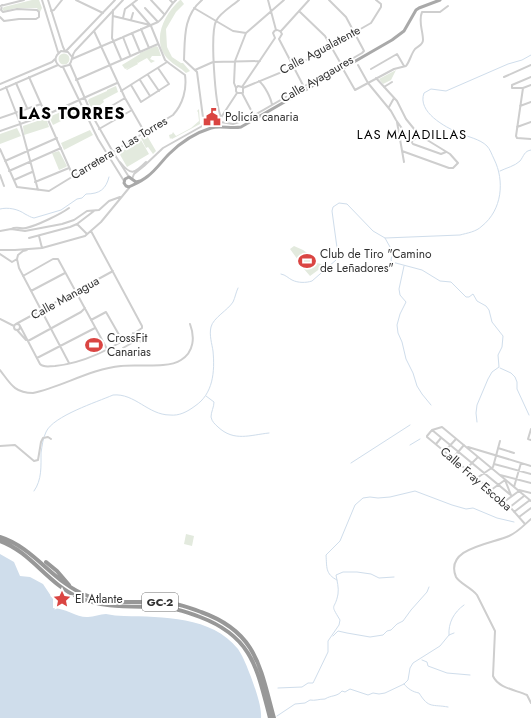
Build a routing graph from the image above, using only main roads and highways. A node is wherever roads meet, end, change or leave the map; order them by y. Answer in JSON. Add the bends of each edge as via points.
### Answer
{"nodes":[{"id":1,"x":440,"y":0,"type":"edge"},
{"id":2,"x":131,"y":178,"type":"junction"},
{"id":3,"x":140,"y":181,"type":"junction"},
{"id":4,"x":131,"y":185,"type":"junction"},
{"id":5,"x":0,"y":537,"type":"edge"},
{"id":6,"x":0,"y":541,"type":"edge"},
{"id":7,"x":46,"y":562,"type":"dead end"},
{"id":8,"x":51,"y":579,"type":"junction"},
{"id":9,"x":79,"y":592,"type":"junction"},
{"id":10,"x":79,"y":599,"type":"dead end"},
{"id":11,"x":92,"y":604,"type":"dead end"},
{"id":12,"x":135,"y":607,"type":"junction"},
{"id":13,"x":270,"y":718,"type":"edge"},
{"id":14,"x":274,"y":718,"type":"edge"}],
"edges":[{"from":1,"to":3,"type":"main road","via":[[419,8],[400,35],[241,127],[214,127],[195,135],[176,148]]},
{"from":2,"to":3,"type":"main road","via":[[136,182]]},
{"from":2,"to":4,"type":"main road"},
{"from":2,"to":4,"type":"main road","via":[[125,178],[124,183],[126,186]]},
{"from":3,"to":4,"type":"main road"},
{"from":5,"to":9,"type":"highway","number":"GC-2","via":[[22,547],[64,584]]},
{"from":6,"to":8,"type":"highway","number":"GC-2","via":[[19,551]]},
{"from":7,"to":9,"type":"highway"},
{"from":8,"to":10,"type":"highway","via":[[64,591]]},
{"from":8,"to":12,"type":"highway","number":"GC-2","via":[[69,592],[90,601]]},
{"from":9,"to":14,"type":"highway","number":"GC-2","via":[[111,602],[173,603],[214,616],[230,625],[245,638],[254,652]]},
{"from":11,"to":12,"type":"highway"},
{"from":12,"to":13,"type":"highway","number":"GC-2","via":[[161,607],[182,611],[219,625],[234,635],[254,662]]}]}
